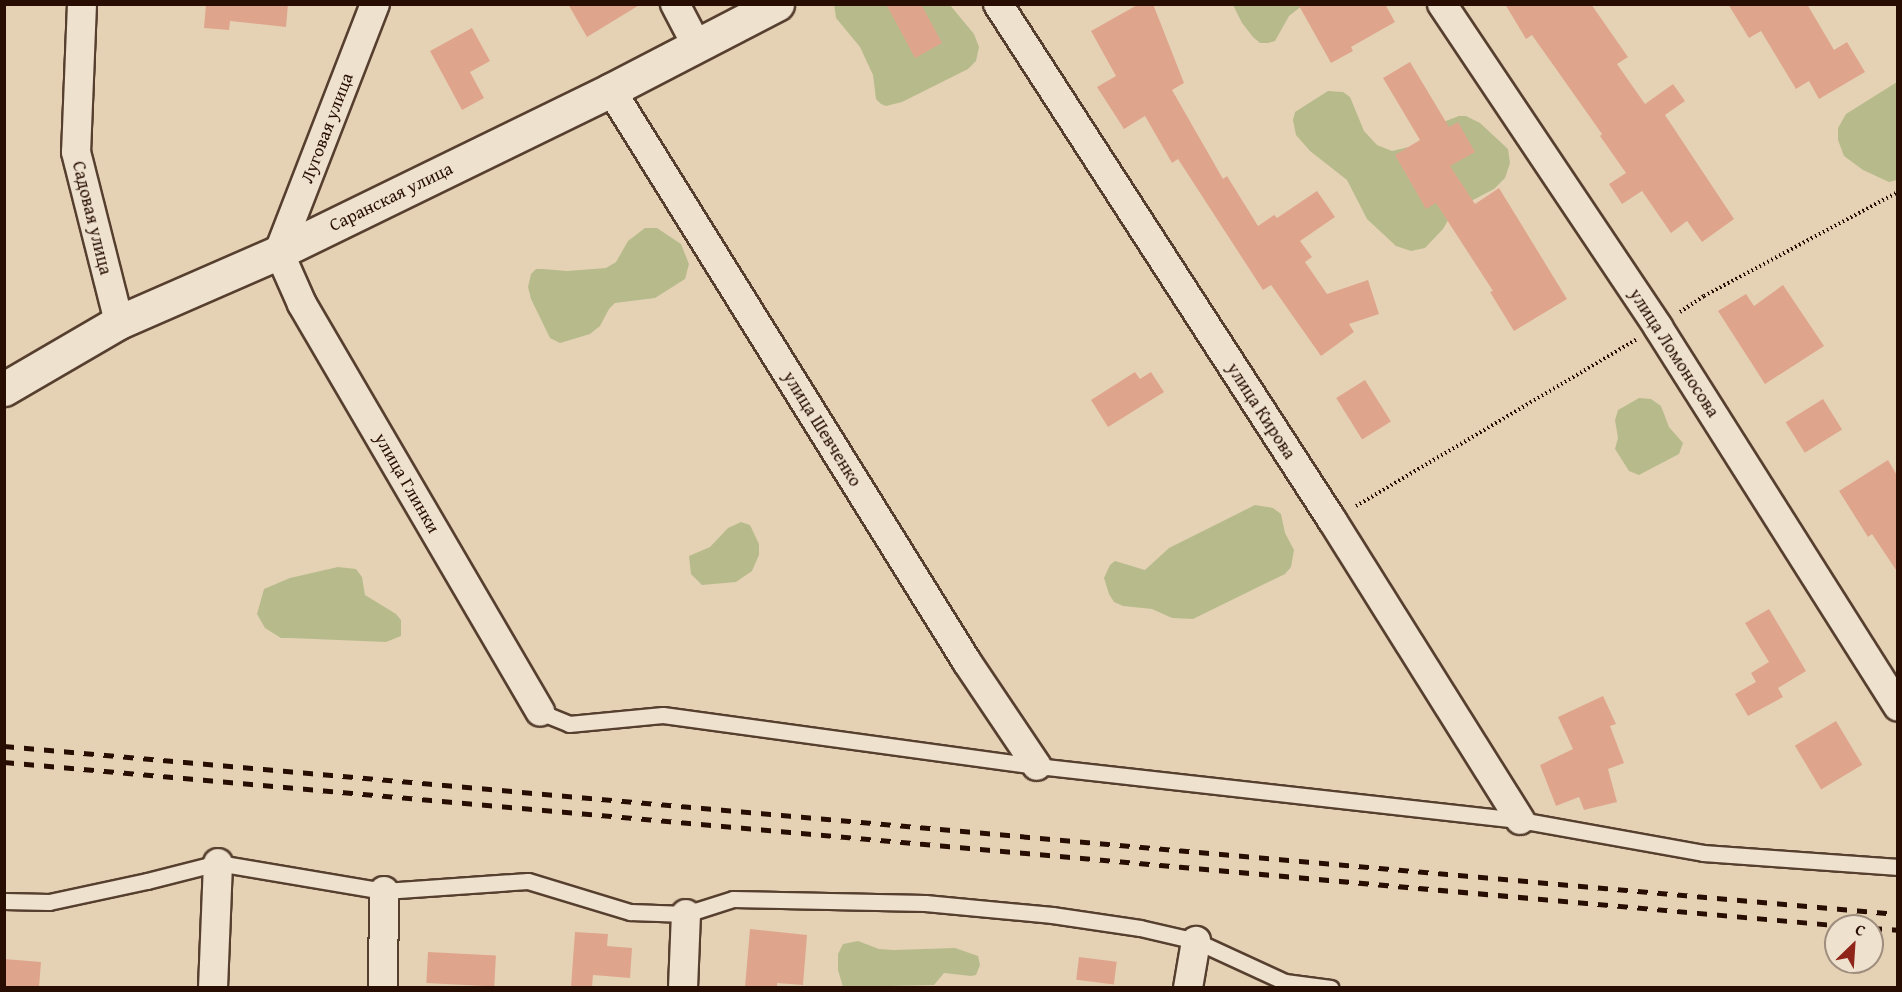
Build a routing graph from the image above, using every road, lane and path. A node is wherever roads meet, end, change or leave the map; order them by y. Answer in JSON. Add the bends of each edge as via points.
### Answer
{"nodes":[{"id":1,"x":82,"y":4,"type":"edge"},
{"id":2,"x":375,"y":4,"type":"edge"},
{"id":3,"x":675,"y":4,"type":"edge"},
{"id":4,"x":777,"y":4,"type":"edge"},
{"id":5,"x":998,"y":4,"type":"edge"},
{"id":6,"x":1442,"y":4,"type":"edge"},
{"id":7,"x":697,"y":46,"type":"junction"},
{"id":8,"x":611,"y":90,"type":"junction"},
{"id":9,"x":1898,"y":192,"type":"edge"},
{"id":10,"x":279,"y":252,"type":"junction"},
{"id":11,"x":119,"y":322,"type":"junction"},
{"id":12,"x":1658,"y":327,"type":"junction"},
{"id":13,"x":4,"y":389,"type":"edge"},
{"id":14,"x":1332,"y":520,"type":"junction"},
{"id":15,"x":1898,"y":706,"type":"edge"},
{"id":16,"x":540,"y":712,"type":"joint"},
{"id":17,"x":1037,"y":766,"type":"junction"},
{"id":18,"x":1520,"y":820,"type":"junction"},
{"id":19,"x":218,"y":863,"type":"junction"},
{"id":20,"x":1898,"y":867,"type":"edge"},
{"id":21,"x":384,"y":891,"type":"junction"},
{"id":22,"x":4,"y":901,"type":"edge"},
{"id":23,"x":686,"y":914,"type":"junction"},
{"id":24,"x":1196,"y":941,"type":"junction"},
{"id":25,"x":213,"y":987,"type":"edge"},
{"id":26,"x":383,"y":987,"type":"edge"},
{"id":27,"x":683,"y":987,"type":"edge"},
{"id":28,"x":1188,"y":987,"type":"edge"},
{"id":29,"x":1331,"y":987,"type":"edge"}],
"edges":[{"from":1,"to":11,"type":"street","name":"Садовая улица","via":[[76,152]]},
{"from":2,"to":10,"type":"street","name":"Луговая улица"},
{"from":3,"to":7,"type":"street"},
{"from":4,"to":7,"type":"street","name":"Саранская улица"},
{"from":5,"to":14,"type":"street","name":"улица Кирова"},
{"from":6,"to":12,"type":"street","name":"улица Ломоносова"},
{"from":7,"to":8,"type":"street","name":"Саранская улица"},
{"from":8,"to":10,"type":"street","name":"Саранская улица"},
{"from":8,"to":17,"type":"street","name":"улица Шевченко","via":[[967,662]]},
{"from":9,"to":12,"type":"path","via":[[1704,296]]},
{"from":10,"to":11,"type":"street","name":"Саранская улица"},
{"from":10,"to":16,"type":"street","name":"улица Глинки","via":[[302,304]]},
{"from":11,"to":13,"type":"street","name":"Саранская улица"},
{"from":12,"to":14,"type":"path"},
{"from":12,"to":15,"type":"street","name":"улица Ломоносова"},
{"from":14,"to":18,"type":"street","name":"улица Кирова"},
{"from":16,"to":17,"type":"lane","via":[[569,724],[663,715]]},
{"from":17,"to":18,"type":"lane"},
{"from":18,"to":20,"type":"lane","via":[[1703,853]]},
{"from":19,"to":21,"type":"lane"},
{"from":19,"to":22,"type":"lane","via":[[49,902]]},
{"from":19,"to":25,"type":"street"},
{"from":21,"to":23,"type":"lane","via":[[528,881],[630,912]]},
{"from":21,"to":26,"type":"street"},
{"from":23,"to":24,"type":"lane","via":[[732,899],[925,903],[1052,915]]},
{"from":23,"to":27,"type":"street"},
{"from":24,"to":28,"type":"street"},
{"from":24,"to":29,"type":"lane","via":[[1285,982]]}]}
